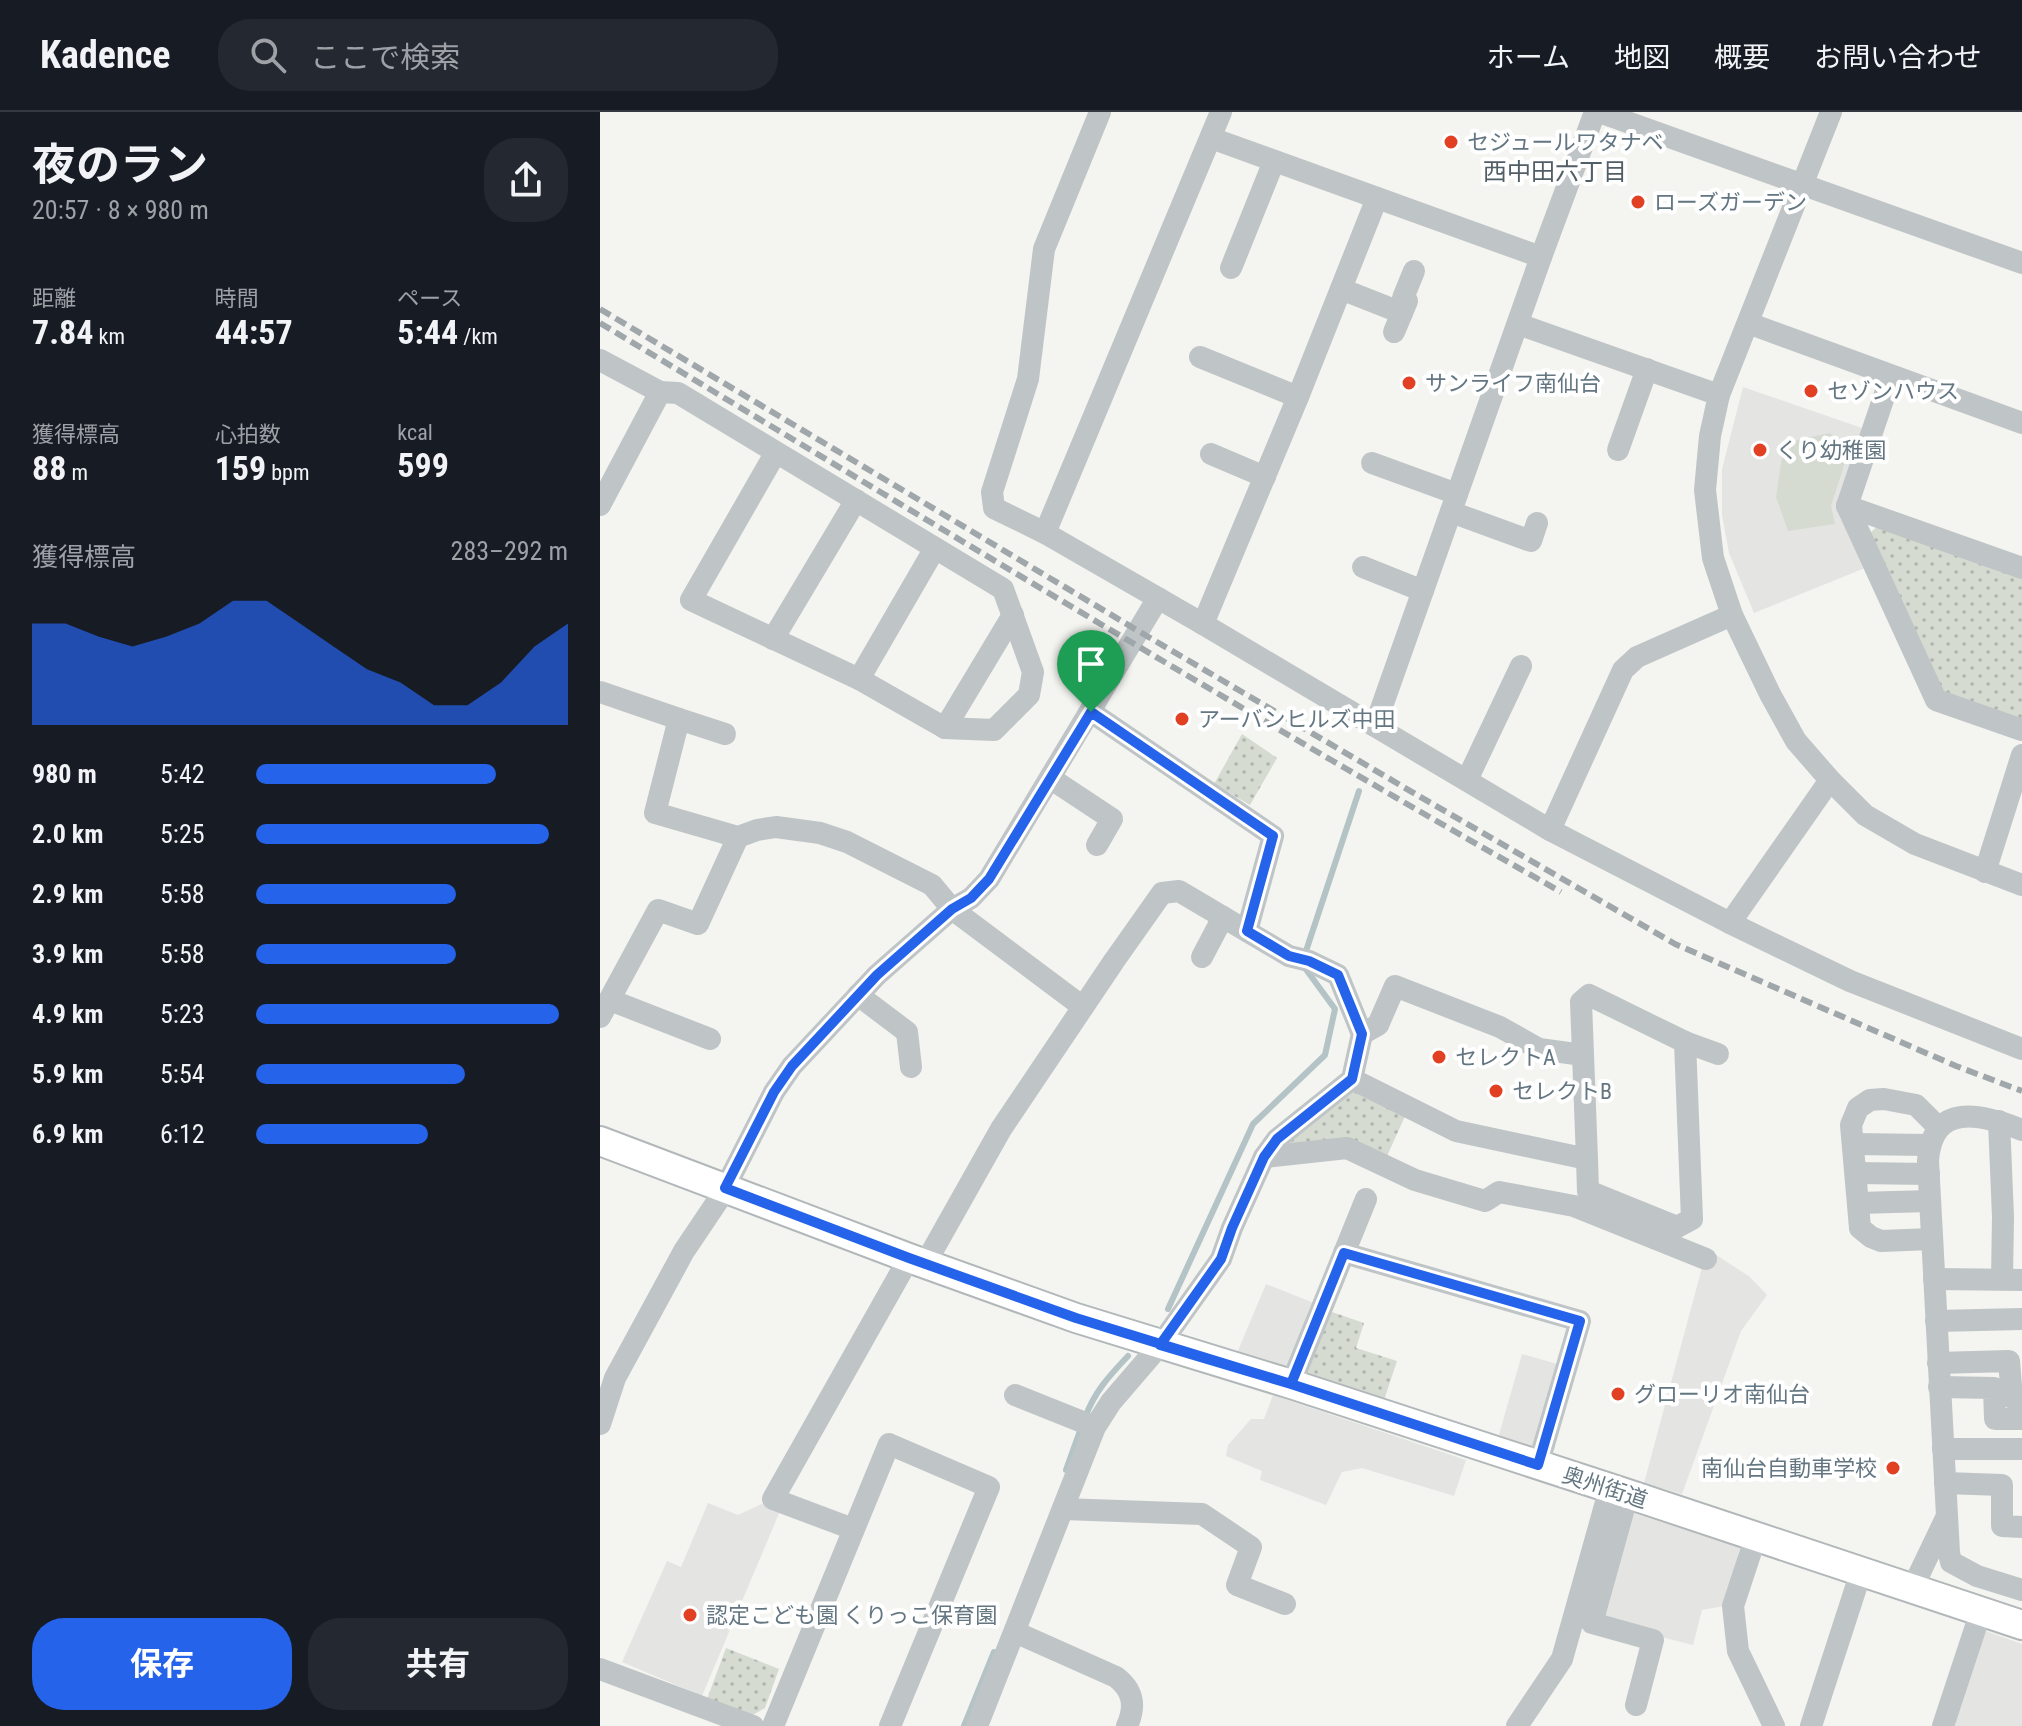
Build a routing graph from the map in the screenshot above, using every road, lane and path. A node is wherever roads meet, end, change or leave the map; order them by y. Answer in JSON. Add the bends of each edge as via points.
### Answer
{"nodes":[{"id":1,"x":1100,"y":112,"type":"edge"},
{"id":2,"x":1221,"y":112,"type":"edge"},
{"id":3,"x":1597,"y":112,"type":"edge"},
{"id":4,"x":1831,"y":112,"type":"edge"},
{"id":5,"x":1211,"y":138,"type":"junction"},
{"id":6,"x":1274,"y":161,"type":"junction"},
{"id":7,"x":1803,"y":186,"type":"junction"},
{"id":8,"x":1377,"y":198,"type":"junction"},
{"id":9,"x":1541,"y":257,"type":"junction"},
{"id":10,"x":2022,"y":263,"type":"edge"},
{"id":11,"x":1231,"y":268,"type":"dead end"},
{"id":12,"x":1414,"y":271,"type":"dead end"},
{"id":13,"x":1341,"y":289,"type":"junction"},
{"id":14,"x":1748,"y":323,"type":"junction"},
{"id":15,"x":1518,"y":324,"type":"junction"},
{"id":16,"x":1200,"y":357,"type":"dead end"},
{"id":17,"x":600,"y":360,"type":"edge"},
{"id":18,"x":1647,"y":369,"type":"junction"},
{"id":19,"x":1891,"y":376,"type":"junction"},
{"id":20,"x":660,"y":392,"type":"junction"},
{"id":21,"x":1719,"y":395,"type":"junction"},
{"id":22,"x":1298,"y":397,"type":"junction"},
{"id":23,"x":2022,"y":423,"type":"edge"},
{"id":24,"x":1618,"y":450,"type":"dead end"},
{"id":25,"x":776,"y":452,"type":"junction"},
{"id":26,"x":1211,"y":454,"type":"dead end"},
{"id":27,"x":1372,"y":463,"type":"dead end"},
{"id":28,"x":1265,"y":477,"type":"junction"},
{"id":29,"x":856,"y":500,"type":"junction"},
{"id":30,"x":1454,"y":503,"type":"junction"},
{"id":31,"x":600,"y":505,"type":"edge"},
{"id":32,"x":1847,"y":506,"type":"junction"},
{"id":33,"x":1537,"y":523,"type":"dead end"},
{"id":34,"x":1045,"y":533,"type":"junction"},
{"id":35,"x":935,"y":548,"type":"junction"},
{"id":36,"x":1363,"y":567,"type":"dead end"},
{"id":37,"x":2022,"y":568,"type":"edge"},
{"id":38,"x":1423,"y":591,"type":"junction"},
{"id":39,"x":1158,"y":598,"type":"junction"},
{"id":40,"x":1013,"y":615,"type":"junction"},
{"id":41,"x":1732,"y":615,"type":"junction"},
{"id":42,"x":1203,"y":624,"type":"junction"},
{"id":43,"x":773,"y":639,"type":"junction"},
{"id":44,"x":1521,"y":666,"type":"dead end"},
{"id":45,"x":859,"y":679,"type":"junction"},
{"id":46,"x":600,"y":692,"type":"edge"},
{"id":47,"x":1091,"y":712,"type":"junction"},
{"id":48,"x":679,"y":719,"type":"junction"},
{"id":49,"x":1375,"y":726,"type":"junction"},
{"id":50,"x":945,"y":728,"type":"junction"},
{"id":51,"x":2022,"y":730,"type":"edge"},
{"id":52,"x":725,"y":734,"type":"dead end"},
{"id":53,"x":2022,"y":755,"type":"edge"},
{"id":54,"x":1050,"y":778,"type":"junction"},
{"id":55,"x":1467,"y":780,"type":"junction"},
{"id":56,"x":1830,"y":780,"type":"junction"},
{"id":57,"x":1550,"y":830,"type":"junction"},
{"id":58,"x":738,"y":837,"type":"junction"},
{"id":59,"x":1097,"y":845,"type":"dead end"},
{"id":60,"x":1985,"y":872,"type":"junction"},
{"id":61,"x":2022,"y":885,"type":"edge"},
{"id":62,"x":952,"y":909,"type":"junction"},
{"id":63,"x":1223,"y":917,"type":"junction"},
{"id":64,"x":1730,"y":923,"type":"junction"},
{"id":65,"x":1247,"y":931,"type":"junction"},
{"id":66,"x":1202,"y":957,"type":"dead end"},
{"id":67,"x":858,"y":995,"type":"junction"},
{"id":68,"x":1083,"y":1007,"type":"junction"},
{"id":69,"x":605,"y":1008,"type":"edge"},
{"id":70,"x":1362,"y":1034,"type":"junction"},
{"id":71,"x":710,"y":1039,"type":"dead end"},
{"id":72,"x":1685,"y":1042,"type":"junction"},
{"id":73,"x":2022,"y":1049,"type":"edge"},
{"id":74,"x":1718,"y":1054,"type":"dead end"},
{"id":75,"x":1583,"y":1055,"type":"junction"},
{"id":76,"x":911,"y":1067,"type":"dead end"},
{"id":77,"x":1352,"y":1079,"type":"junction"},
{"id":78,"x":1999,"y":1121,"type":"junction"},
{"id":79,"x":2022,"y":1130,"type":"edge"},
{"id":80,"x":1934,"y":1137,"type":"junction"},
{"id":81,"x":600,"y":1141,"type":"edge"},
{"id":82,"x":1853,"y":1144,"type":"junction"},
{"id":83,"x":1264,"y":1157,"type":"junction"},
{"id":84,"x":1587,"y":1159,"type":"junction"},
{"id":85,"x":1856,"y":1173,"type":"junction"},
{"id":86,"x":1929,"y":1174,"type":"junction"},
{"id":87,"x":725,"y":1188,"type":"junction"},
{"id":88,"x":1366,"y":1199,"type":"dead end"},
{"id":89,"x":1930,"y":1201,"type":"junction"},
{"id":90,"x":1858,"y":1203,"type":"junction"},
{"id":91,"x":1932,"y":1239,"type":"junction"},
{"id":92,"x":1344,"y":1253,"type":"junction"},
{"id":93,"x":1706,"y":1259,"type":"dead end"},
{"id":94,"x":917,"y":1261,"type":"junction"},
{"id":95,"x":1934,"y":1279,"type":"junction"},
{"id":96,"x":2012,"y":1280,"type":"edge"},
{"id":97,"x":2022,"y":1319,"type":"edge"},
{"id":98,"x":1936,"y":1321,"type":"junction"},
{"id":99,"x":1160,"y":1345,"type":"junction"},
{"id":100,"x":1938,"y":1363,"type":"junction"},
{"id":101,"x":1291,"y":1384,"type":"junction"},
{"id":102,"x":1939,"y":1387,"type":"junction"},
{"id":103,"x":1015,"y":1395,"type":"dead end"},
{"id":104,"x":2022,"y":1398,"type":"edge"},
{"id":105,"x":2022,"y":1419,"type":"edge"},
{"id":106,"x":600,"y":1424,"type":"edge"},
{"id":107,"x":1095,"y":1427,"type":"junction"},
{"id":108,"x":1943,"y":1449,"type":"junction"},
{"id":109,"x":2022,"y":1449,"type":"edge"},
{"id":110,"x":1538,"y":1465,"type":"junction"},
{"id":111,"x":1945,"y":1483,"type":"junction"},
{"id":112,"x":1619,"y":1491,"type":"junction"},
{"id":113,"x":1063,"y":1509,"type":"junction"},
{"id":114,"x":1946,"y":1518,"type":"junction"},
{"id":115,"x":2022,"y":1527,"type":"edge"},
{"id":116,"x":853,"y":1529,"type":"junction"},
{"id":117,"x":1756,"y":1536,"type":"junction"},
{"id":118,"x":1861,"y":1572,"type":"junction"},
{"id":119,"x":1912,"y":1589,"type":"junction"},
{"id":120,"x":2022,"y":1590,"type":"edge"},
{"id":121,"x":1285,"y":1604,"type":"dead end"},
{"id":122,"x":1981,"y":1611,"type":"junction"},
{"id":123,"x":2022,"y":1625,"type":"edge"},
{"id":124,"x":1015,"y":1632,"type":"junction"},
{"id":125,"x":600,"y":1669,"type":"edge"},
{"id":126,"x":1636,"y":1705,"type":"dead end"},
{"id":127,"x":753,"y":1726,"type":"edge"},
{"id":128,"x":773,"y":1726,"type":"edge"},
{"id":129,"x":890,"y":1726,"type":"edge"},
{"id":130,"x":977,"y":1726,"type":"edge"},
{"id":131,"x":1127,"y":1726,"type":"edge"},
{"id":132,"x":1517,"y":1726,"type":"edge"},
{"id":133,"x":1774,"y":1726,"type":"edge"},
{"id":134,"x":1811,"y":1726,"type":"edge"},
{"id":135,"x":1943,"y":1726,"type":"edge"}],
"edges":[{"from":1,"to":34,"type":"street","via":[[1044,249],[1028,379],[992,492],[994,508]]},
{"from":2,"to":5,"type":"street"},
{"from":3,"to":7,"type":"street"},
{"from":3,"to":9,"type":"street"},
{"from":4,"to":7,"type":"street"},
{"from":5,"to":6,"type":"street"},
{"from":5,"to":34,"type":"street"},
{"from":6,"to":8,"type":"street"},
{"from":6,"to":11,"type":"street"},
{"from":7,"to":10,"type":"street"},
{"from":7,"to":14,"type":"street"},
{"from":8,"to":9,"type":"street"},
{"from":8,"to":13,"type":"street"},
{"from":9,"to":15,"type":"street"},
{"from":12,"to":13,"type":"street","via":[[1398,323]]},
{"from":13,"to":22,"type":"street"},
{"from":14,"to":19,"type":"street"},
{"from":14,"to":21,"type":"street"},
{"from":15,"to":18,"type":"street"},
{"from":15,"to":30,"type":"street"},
{"from":16,"to":22,"type":"street"},
{"from":17,"to":20,"type":"street"},
{"from":18,"to":21,"type":"street"},
{"from":18,"to":24,"type":"street"},
{"from":19,"to":23,"type":"street"},
{"from":19,"to":32,"type":"street"},
{"from":20,"to":25,"type":"street","via":[[678,393]]},
{"from":20,"to":31,"type":"street"},
{"from":21,"to":41,"type":"street","via":[[1705,490],[1713,558]]},
{"from":22,"to":28,"type":"street"},
{"from":25,"to":29,"type":"street"},
{"from":25,"to":43,"type":"street","via":[[691,600]]},
{"from":26,"to":28,"type":"street"},
{"from":27,"to":30,"type":"street"},
{"from":28,"to":42,"type":"street"},
{"from":29,"to":35,"type":"street"},
{"from":29,"to":43,"type":"street"},
{"from":30,"to":33,"type":"street","via":[[1531,541]]},
{"from":30,"to":38,"type":"street"},
{"from":32,"to":37,"type":"street"},
{"from":32,"to":51,"type":"street","via":[[1936,700]]},
{"from":34,"to":39,"type":"street"},
{"from":35,"to":40,"type":"street","via":[[1003,589]]},
{"from":35,"to":45,"type":"street"},
{"from":36,"to":38,"type":"street"},
{"from":38,"to":49,"type":"street"},
{"from":39,"to":42,"type":"street"},
{"from":39,"to":47,"type":"street"},
{"from":40,"to":50,"type":"street"},
{"from":40,"to":50,"type":"street","via":[[1033,672],[1029,695],[994,730]]},
{"from":41,"to":56,"type":"street","via":[[1796,741]]},
{"from":41,"to":57,"type":"street","via":[[1637,657],[1623,670]]},
{"from":42,"to":49,"type":"street"},
{"from":43,"to":45,"type":"street"},
{"from":44,"to":55,"type":"street"},
{"from":45,"to":50,"type":"street"},
{"from":46,"to":48,"type":"street"},
{"from":47,"to":54,"type":"street"},
{"from":47,"to":65,"type":"street","via":[[1273,836]]},
{"from":48,"to":52,"type":"street"},
{"from":48,"to":58,"type":"street","via":[[655,813]]},
{"from":49,"to":55,"type":"street"},
{"from":53,"to":60,"type":"street"},
{"from":54,"to":59,"type":"street","via":[[1112,819]]},
{"from":54,"to":62,"type":"street","via":[[989,879]]},
{"from":55,"to":57,"type":"street"},
{"from":56,"to":60,"type":"street","via":[[1865,815],[1915,844]]},
{"from":56,"to":64,"type":"street"},
{"from":57,"to":64,"type":"street"},
{"from":58,"to":62,"type":"street","via":[[776,827],[847,842],[932,885]]},
{"from":58,"to":69,"type":"street","via":[[698,924],[658,910]]},
{"from":60,"to":61,"type":"street"},
{"from":62,"to":67,"type":"street"},
{"from":62,"to":68,"type":"street"},
{"from":63,"to":65,"type":"street"},
{"from":63,"to":66,"type":"street"},
{"from":63,"to":68,"type":"street","via":[[1179,891],[1162,893]]},
{"from":64,"to":73,"type":"street","via":[[1850,981]]},
{"from":65,"to":70,"type":"street","via":[[1338,975]]},
{"from":67,"to":76,"type":"street","via":[[907,1032]]},
{"from":67,"to":87,"type":"street","via":[[774,1092]]},
{"from":68,"to":94,"type":"street"},
{"from":69,"to":71,"type":"street"},
{"from":70,"to":75,"type":"street","via":[[1378,1025],[1395,986],[1500,1027],[1539,1049]]},
{"from":70,"to":77,"type":"street"},
{"from":72,"to":74,"type":"street"},
{"from":72,"to":75,"type":"street","via":[[1589,995],[1581,1002]]},
{"from":72,"to":84,"type":"street","via":[[1692,1219],[1677,1227],[1588,1191]]},
{"from":75,"to":84,"type":"street"},
{"from":77,"to":83,"type":"street","via":[[1277,1139]]},
{"from":77,"to":84,"type":"street","via":[[1456,1131]]},
{"from":78,"to":79,"type":"street"},
{"from":78,"to":80,"type":"street","via":[[1969,1115],[1953,1118]]},
{"from":78,"to":96,"type":"street"},
{"from":80,"to":82,"type":"street"},
{"from":80,"to":82,"type":"street","via":[[1916,1105],[1870,1100],[1858,1108],[1851,1125]]},
{"from":80,"to":86,"type":"street"},
{"from":81,"to":87,"type":"main road","name":"奥州街道"},
{"from":82,"to":85,"type":"street"},
{"from":83,"to":93,"type":"street","via":[[1347,1148],[1415,1180],[1485,1201],[1499,1192],[1574,1206]]},
{"from":83,"to":99,"type":"street","via":[[1221,1259]]},
{"from":85,"to":86,"type":"street"},
{"from":85,"to":90,"type":"street"},
{"from":86,"to":89,"type":"street"},
{"from":87,"to":94,"type":"main road","name":"奥州街道"},
{"from":87,"to":106,"type":"street","via":[[615,1378]]},
{"from":88,"to":92,"type":"street"},
{"from":89,"to":90,"type":"street"},
{"from":89,"to":91,"type":"street"},
{"from":90,"to":91,"type":"street","via":[[1860,1228],[1871,1237]]},
{"from":91,"to":95,"type":"street"},
{"from":92,"to":101,"type":"street"},
{"from":92,"to":110,"type":"street","via":[[1580,1321]]},
{"from":94,"to":99,"type":"main road","name":"奥州街道"},
{"from":94,"to":116,"type":"street","via":[[773,1499]]},
{"from":95,"to":96,"type":"street"},
{"from":95,"to":98,"type":"street"},
{"from":97,"to":98,"type":"street"},
{"from":98,"to":100,"type":"street"},
{"from":99,"to":101,"type":"main road","name":"奥州街道"},
{"from":99,"to":107,"type":"street"},
{"from":100,"to":102,"type":"street"},
{"from":100,"to":104,"type":"street","via":[[2009,1361],[2012,1398]]},
{"from":101,"to":110,"type":"main road","name":"奥州街道"},
{"from":102,"to":105,"type":"street","via":[[1994,1388],[1995,1419]]},
{"from":102,"to":108,"type":"street"},
{"from":103,"to":107,"type":"street"},
{"from":107,"to":113,"type":"street"},
{"from":108,"to":109,"type":"street"},
{"from":108,"to":111,"type":"street"},
{"from":110,"to":112,"type":"main road","name":"奥州街道"},
{"from":111,"to":114,"type":"street"},
{"from":111,"to":115,"type":"street","via":[[2002,1485],[2002,1526]]},
{"from":112,"to":117,"type":"main road","name":"奥州街道"},
{"from":112,"to":126,"type":"street","via":[[1592,1623],[1653,1640]]},
{"from":112,"to":132,"type":"street","via":[[1562,1659]]},
{"from":113,"to":121,"type":"street","via":[[1202,1514],[1251,1547],[1237,1585]]},
{"from":113,"to":124,"type":"street"},
{"from":114,"to":119,"type":"street"},
{"from":114,"to":120,"type":"street","via":[[1951,1562]]},
{"from":116,"to":128,"type":"street"},
{"from":116,"to":129,"type":"street","via":[[889,1444],[989,1487]]},
{"from":117,"to":118,"type":"main road","name":"奥州街道"},
{"from":117,"to":133,"type":"street","via":[[1733,1606],[1738,1651]]},
{"from":118,"to":119,"type":"main road","name":"奥州街道"},
{"from":118,"to":134,"type":"street"},
{"from":119,"to":122,"type":"main road","name":"奥州街道"},
{"from":122,"to":123,"type":"main road","name":"奥州街道"},
{"from":122,"to":135,"type":"street"},
{"from":124,"to":130,"type":"street"},
{"from":124,"to":131,"type":"street","via":[[1125,1684],[1133,1706]]},
{"from":125,"to":127,"type":"street"}]}
